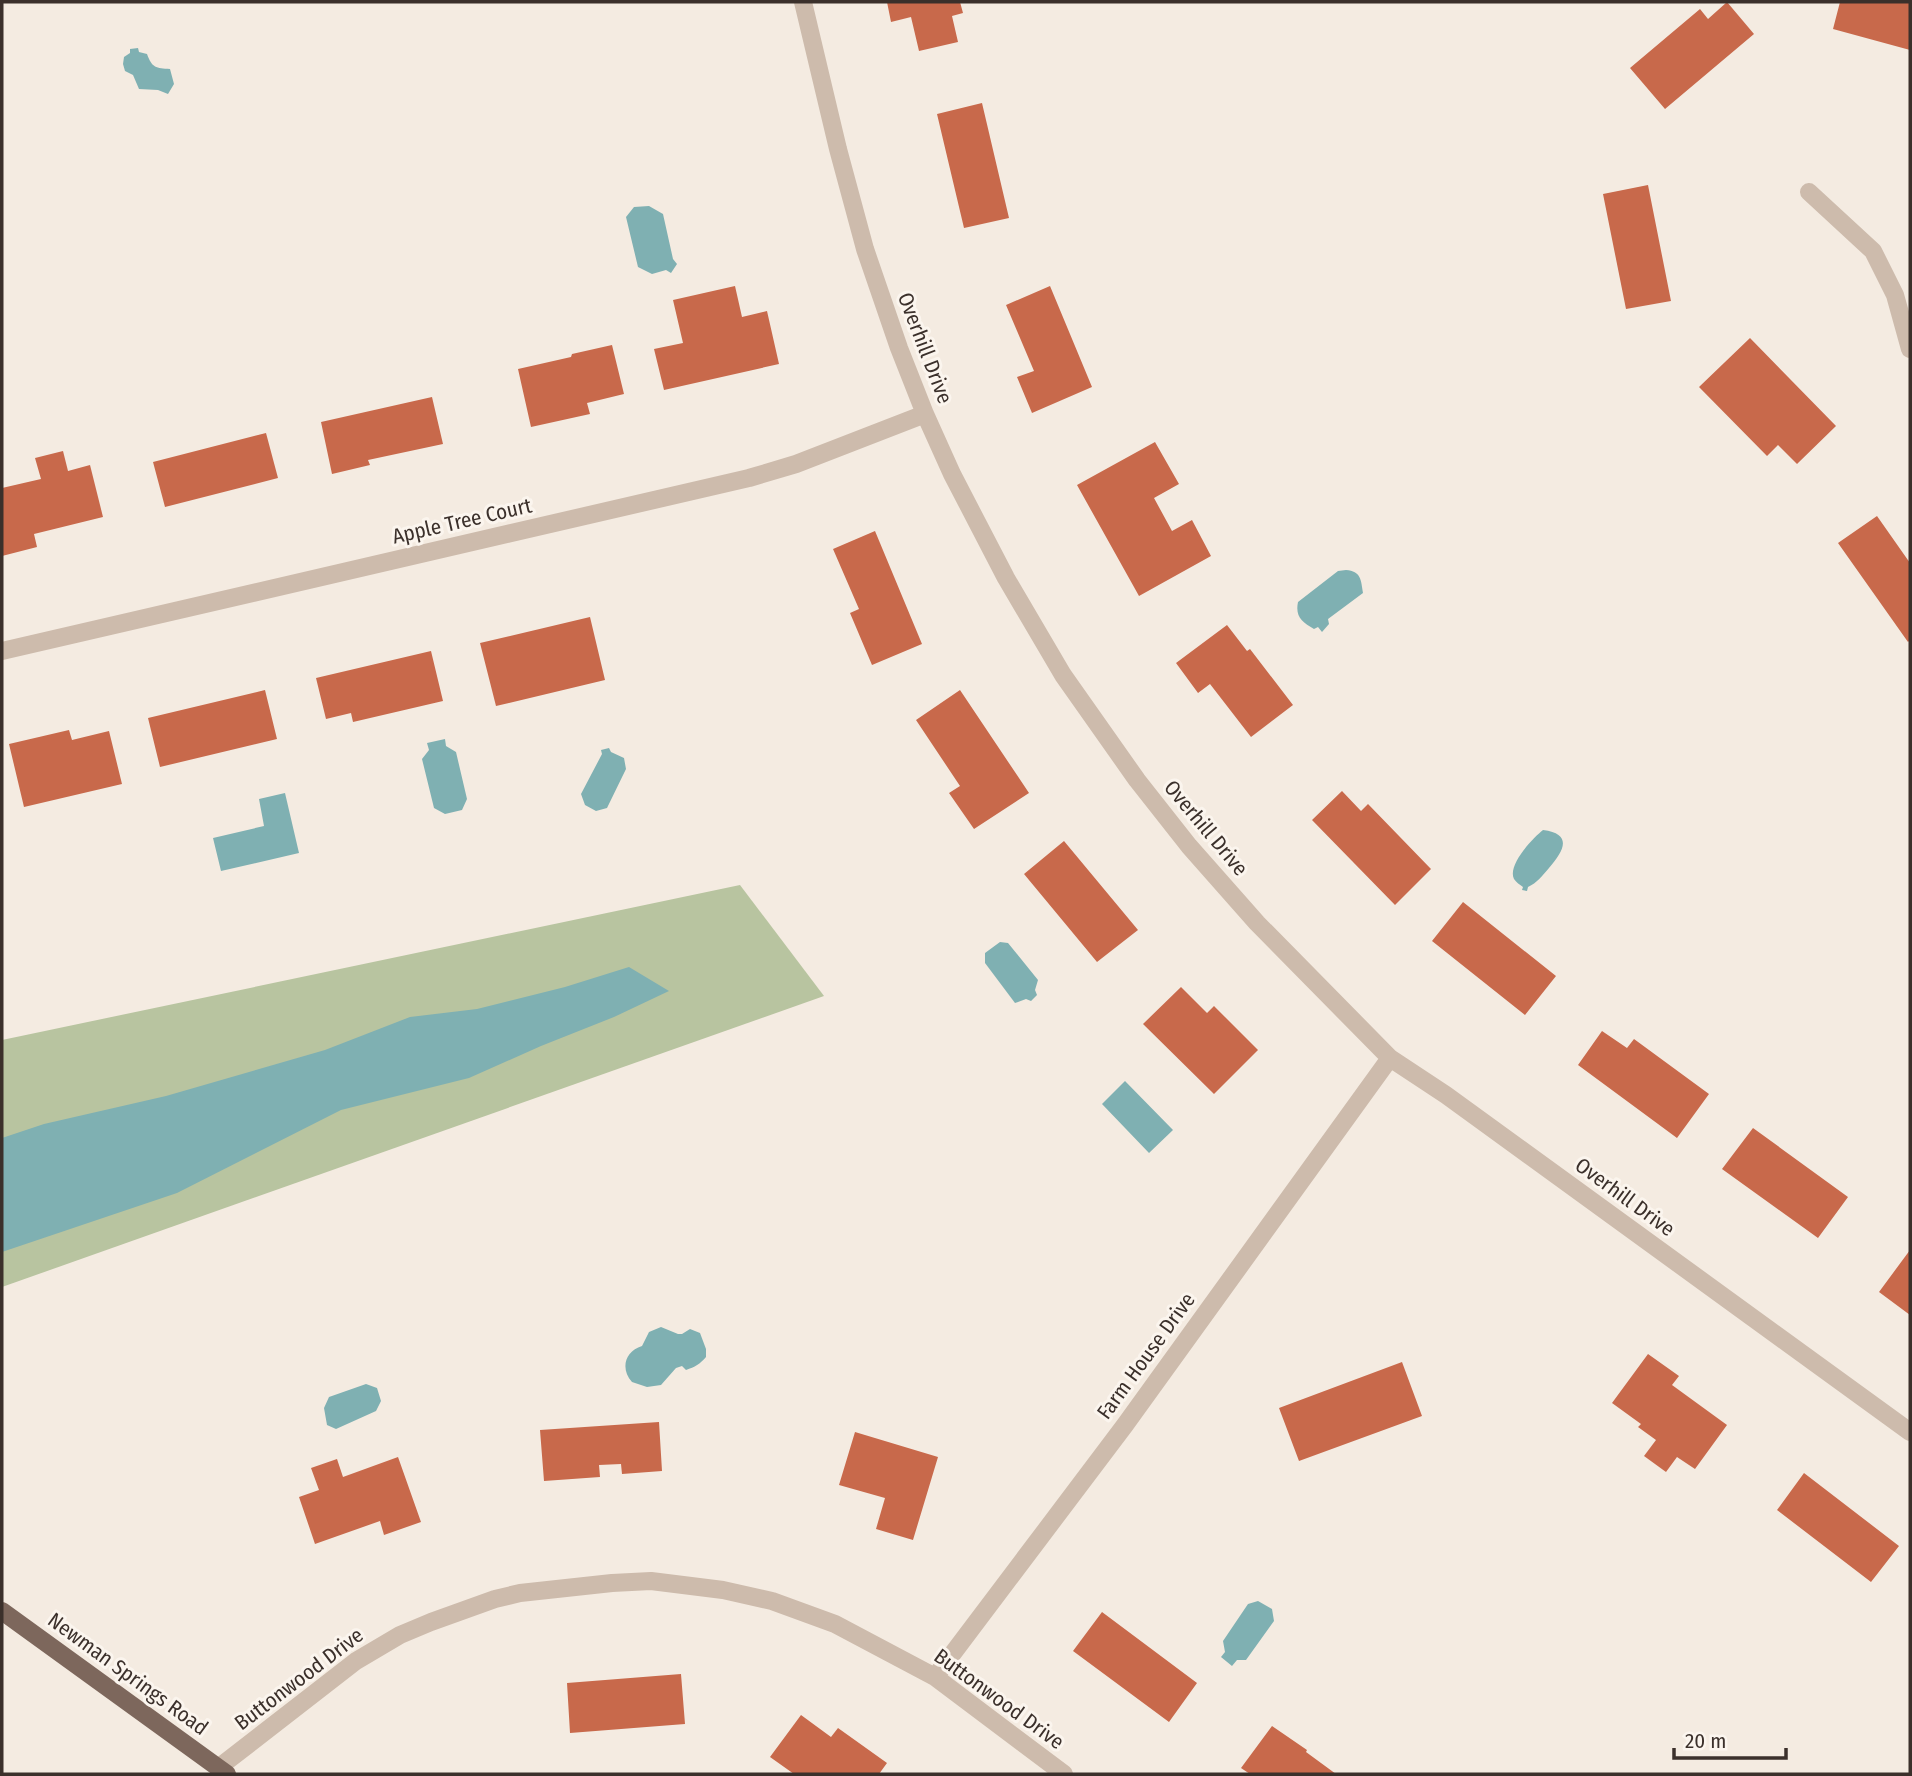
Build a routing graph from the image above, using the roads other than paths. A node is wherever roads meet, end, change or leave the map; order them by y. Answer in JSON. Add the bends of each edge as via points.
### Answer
{"nodes":[{"id":1,"x":803,"y":2,"type":"edge"},
{"id":2,"x":1809,"y":192,"type":"dead end"},
{"id":3,"x":1910,"y":349,"type":"edge"},
{"id":4,"x":925,"y":414,"type":"junction"},
{"id":5,"x":2,"y":651,"type":"edge"},
{"id":6,"x":1390,"y":1058,"type":"junction"},
{"id":7,"x":1910,"y":1432,"type":"edge"},
{"id":8,"x":2,"y":1611,"type":"edge"},
{"id":9,"x":935,"y":1677,"type":"junction"},
{"id":10,"x":223,"y":1771,"type":"edge"},
{"id":11,"x":1064,"y":1774,"type":"edge"}],
"edges":[{"from":1,"to":4,"type":"street","name":"Overhill Drive","via":[[865,249]]},
{"from":2,"to":3,"type":"street","via":[[1873,251],[1895,295]]},
{"from":4,"to":5,"type":"street","name":"Apple Tree Court","via":[[749,478]]},
{"from":4,"to":6,"type":"street","name":"Overhill Drive","via":[[1012,589],[1063,675],[1137,780],[1258,923]]},
{"from":6,"to":7,"type":"street","name":"Overhill Drive"},
{"from":6,"to":9,"type":"street","name":"Farm House Drive"},
{"from":8,"to":10,"type":"main road","name":"Newman Springs Road"},
{"from":9,"to":10,"type":"street","name":"Buttonwood Drive","via":[[835,1624],[772,1601],[723,1590],[651,1581],[520,1593],[440,1618],[356,1661]]},
{"from":9,"to":11,"type":"street","name":"Buttonwood Drive"}]}
